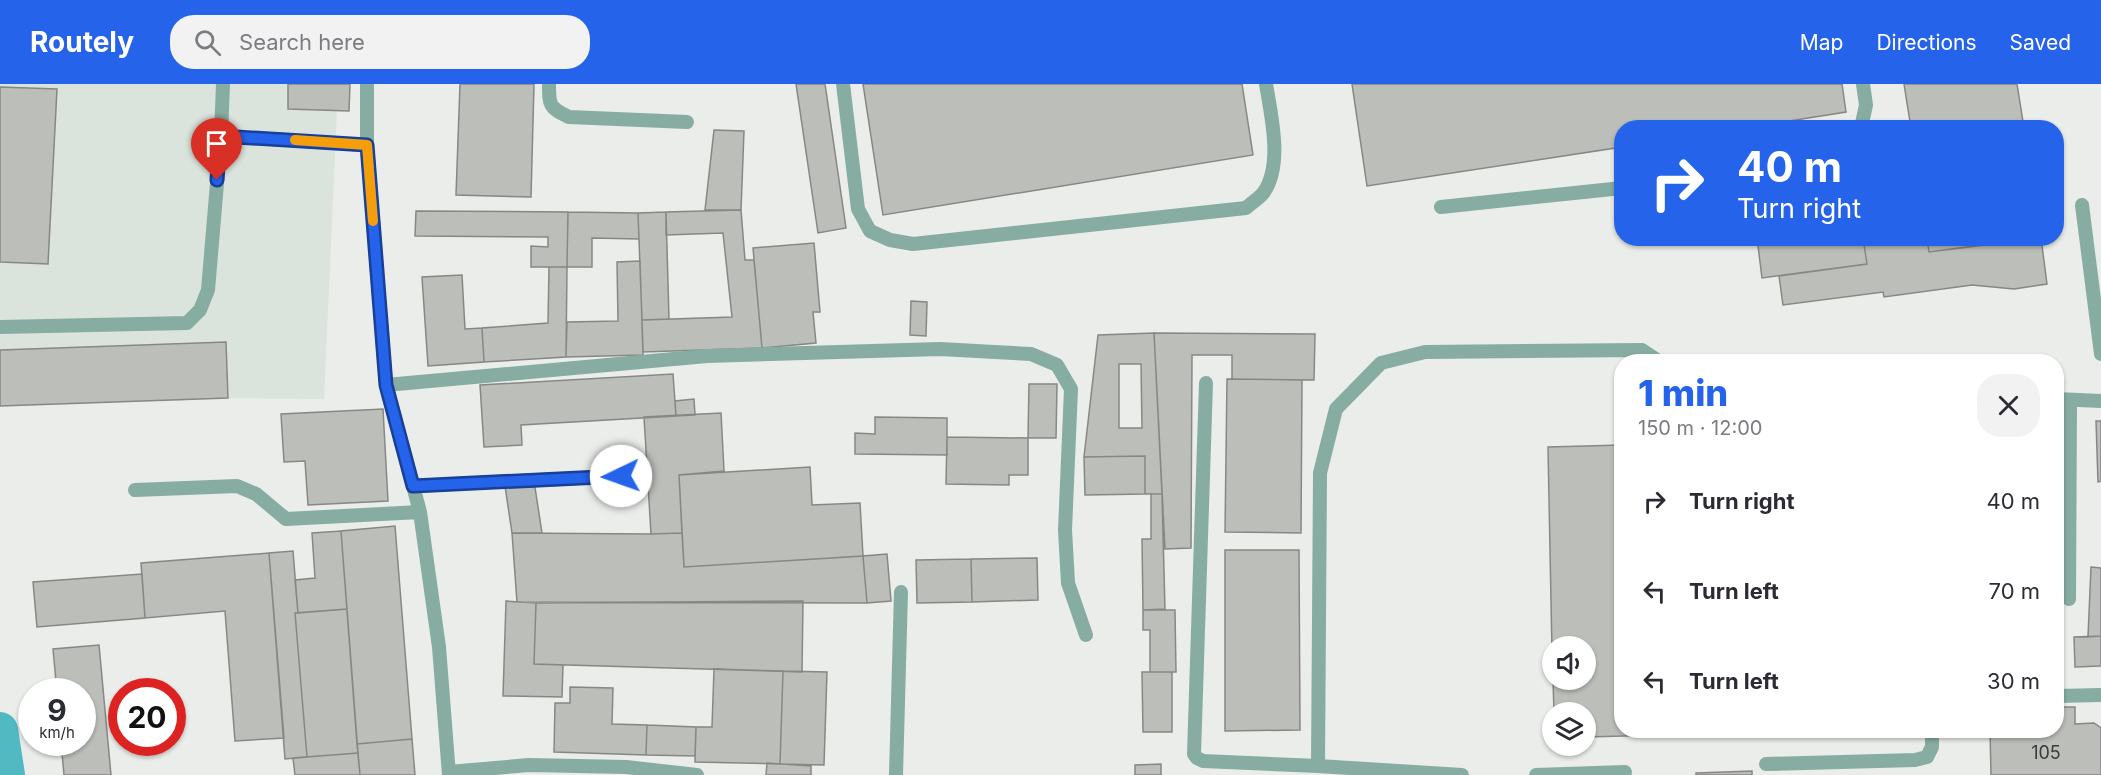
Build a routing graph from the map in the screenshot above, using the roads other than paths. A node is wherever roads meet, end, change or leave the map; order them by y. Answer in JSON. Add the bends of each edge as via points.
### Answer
{"nodes":[{"id":1,"x":223,"y":84,"type":"edge"},
{"id":2,"x":368,"y":84,"type":"edge"},
{"id":3,"x":549,"y":84,"type":"edge"},
{"id":4,"x":843,"y":84,"type":"edge"},
{"id":5,"x":1266,"y":84,"type":"edge"},
{"id":6,"x":1863,"y":84,"type":"edge"},
{"id":7,"x":1863,"y":120,"type":"edge"},
{"id":8,"x":687,"y":122,"type":"dead end"},
{"id":9,"x":220,"y":136,"type":"junction"},
{"id":10,"x":367,"y":145,"type":"junction"},
{"id":11,"x":1614,"y":189,"type":"edge"},
{"id":12,"x":2082,"y":205,"type":"dead end"},
{"id":13,"x":1441,"y":207,"type":"dead end"},
{"id":14,"x":0,"y":327,"type":"edge"},
{"id":15,"x":1648,"y":354,"type":"edge"},
{"id":16,"x":2101,"y":354,"type":"edge"},
{"id":17,"x":1206,"y":383,"type":"dead end"},
{"id":18,"x":386,"y":385,"type":"junction"},
{"id":19,"x":2064,"y":399,"type":"edge"},
{"id":20,"x":2101,"y":401,"type":"edge"},
{"id":21,"x":2064,"y":432,"type":"edge"},
{"id":22,"x":621,"y":476,"type":"dead end"},
{"id":23,"x":413,"y":486,"type":"junction"},
{"id":24,"x":135,"y":490,"type":"dead end"},
{"id":25,"x":420,"y":512,"type":"junction"},
{"id":26,"x":901,"y":592,"type":"dead end"},
{"id":27,"x":2069,"y":599,"type":"dead end"},
{"id":28,"x":1086,"y":635,"type":"dead end"},
{"id":29,"x":2101,"y":695,"type":"edge"},
{"id":30,"x":2064,"y":696,"type":"edge"},
{"id":31,"x":1932,"y":738,"type":"edge"},
{"id":32,"x":1766,"y":764,"type":"dead end"},
{"id":33,"x":1318,"y":766,"type":"junction"},
{"id":34,"x":1625,"y":772,"type":"dead end"},
{"id":35,"x":449,"y":773,"type":"edge"},
{"id":36,"x":697,"y":775,"type":"edge"},
{"id":37,"x":896,"y":775,"type":"edge"},
{"id":38,"x":1462,"y":775,"type":"edge"},
{"id":39,"x":1536,"y":775,"type":"edge"}],
"edges":[{"from":1,"to":9,"type":"lane"},
{"from":2,"to":10,"type":"lane"},
{"from":3,"to":8,"type":"lane","via":[[552,108],[569,117]]},
{"from":4,"to":5,"type":"lane","via":[[858,209],[870,231],[913,244],[1246,208],[1264,192],[1274,165],[1275,136]]},
{"from":6,"to":7,"type":"lane","via":[[1866,105]]},
{"from":9,"to":10,"type":"lane"},
{"from":9,"to":14,"type":"lane","via":[[208,290],[201,309],[187,323]]},
{"from":10,"to":18,"type":"lane"},
{"from":11,"to":13,"type":"lane"},
{"from":12,"to":16,"type":"lane"},
{"from":15,"to":33,"type":"lane","via":[[1642,350],[1425,352],[1381,363],[1336,409],[1320,473]]},
{"from":17,"to":33,"type":"lane","via":[[1194,754],[1203,761]]},
{"from":18,"to":23,"type":"lane"},
{"from":18,"to":28,"type":"lane","via":[[707,356],[940,349],[1031,354],[1057,365],[1071,389],[1065,541],[1068,583]]},
{"from":19,"to":20,"type":"lane"},
{"from":21,"to":27,"type":"lane"},
{"from":22,"to":23,"type":"lane"},
{"from":23,"to":25,"type":"lane"},
{"from":24,"to":25,"type":"lane","via":[[237,486],[256,494],[286,519]]},
{"from":25,"to":35,"type":"lane","via":[[439,647]]},
{"from":26,"to":37,"type":"lane"},
{"from":29,"to":30,"type":"lane"},
{"from":31,"to":32,"type":"lane","via":[[1927,757],[1915,760]]},
{"from":33,"to":38,"type":"lane"},
{"from":34,"to":39,"type":"lane"},
{"from":35,"to":36,"type":"lane","via":[[529,765],[626,767]]}]}
